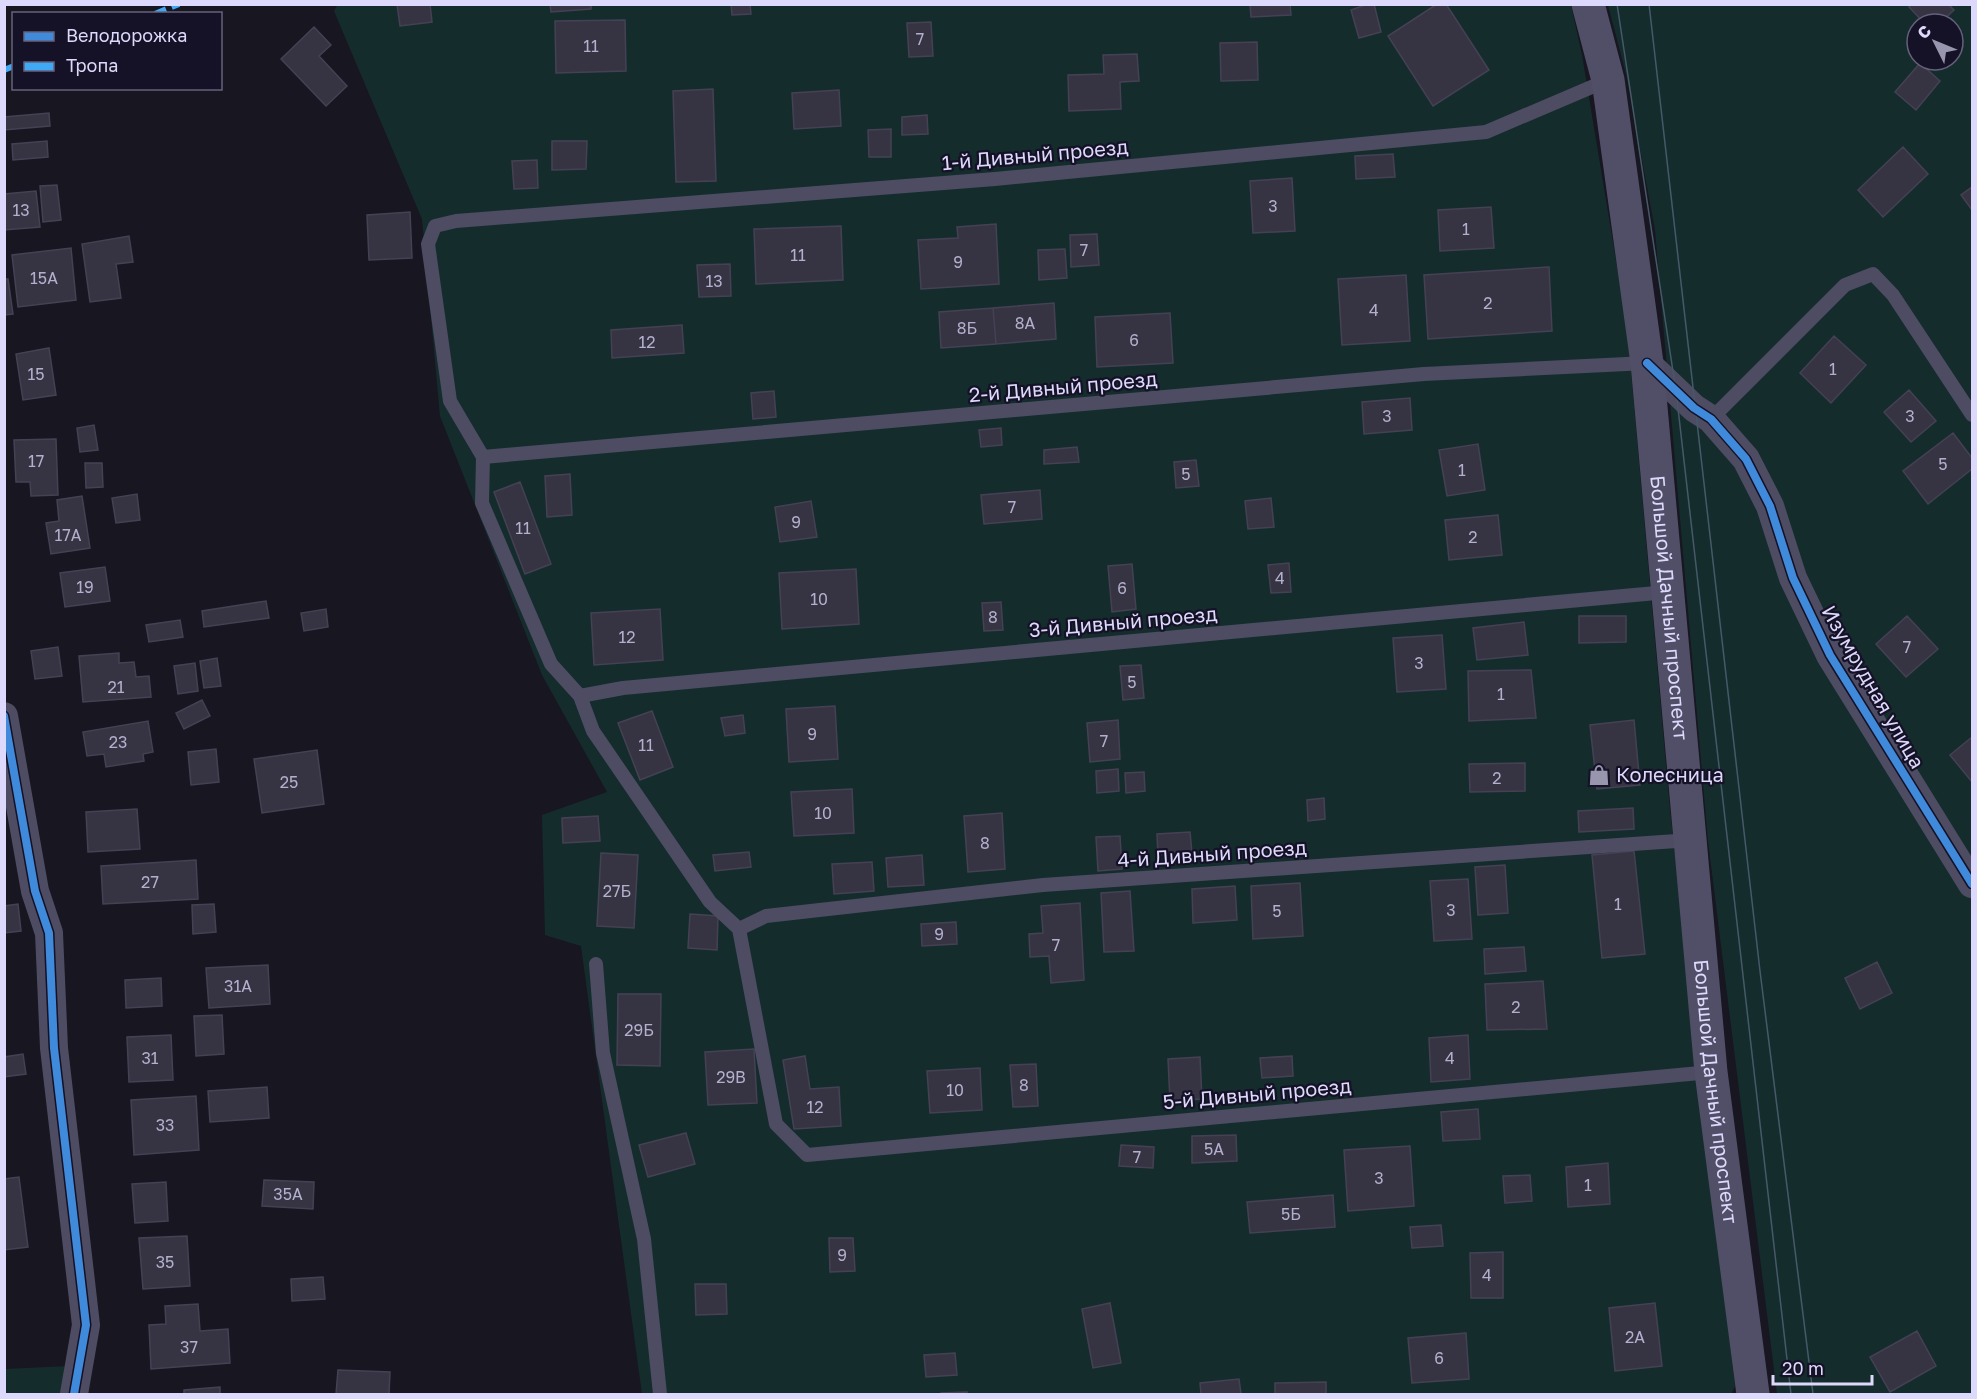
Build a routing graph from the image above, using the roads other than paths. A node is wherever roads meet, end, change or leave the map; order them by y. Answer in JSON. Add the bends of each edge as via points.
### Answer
{"nodes":[{"id":1,"x":1588,"y":4,"type":"edge"},
{"id":2,"x":1608,"y":80,"type":"junction"},
{"id":3,"x":1647,"y":363,"type":"junction"},
{"id":4,"x":1972,"y":415,"type":"edge"},
{"id":5,"x":1711,"y":419,"type":"junction"},
{"id":6,"x":483,"y":457,"type":"junction"},
{"id":7,"x":1670,"y":591,"type":"junction"},
{"id":8,"x":580,"y":696,"type":"junction"},
{"id":9,"x":4,"y":716,"type":"edge"},
{"id":10,"x":1691,"y":840,"type":"junction"},
{"id":11,"x":1972,"y":884,"type":"edge"},
{"id":12,"x":739,"y":929,"type":"junction"},
{"id":13,"x":596,"y":964,"type":"dead end"},
{"id":14,"x":1711,"y":1072,"type":"junction"},
{"id":15,"x":74,"y":1395,"type":"edge"},
{"id":16,"x":660,"y":1395,"type":"edge"},
{"id":17,"x":1753,"y":1395,"type":"edge"}],
"edges":[{"from":1,"to":2,"type":"main road","name":"Большой Дачный проспект"},
{"from":2,"to":3,"type":"main road","name":"Большой Дачный проспект"},
{"from":2,"to":6,"type":"lane","name":"1-й Дивный проезд","via":[[1485,132],[995,179],[456,221],[435,226],[428,244],[450,401]]},
{"from":3,"to":5,"type":"street","name":"Изумрудная улица"},
{"from":3,"to":6,"type":"lane","name":"2-й Дивный проезд","via":[[1424,374]]},
{"from":3,"to":7,"type":"main road","name":"Большой Дачный проспект"},
{"from":4,"to":5,"type":"lane","via":[[1893,295],[1873,274],[1845,285]]},
{"from":5,"to":11,"type":"street","name":"Изумрудная улица","via":[[1746,459],[1770,506],[1793,578],[1830,655]]},
{"from":6,"to":8,"type":"lane","via":[[482,503],[551,664]]},
{"from":7,"to":8,"type":"lane","name":"3-й Дивный проезд","via":[[623,688]]},
{"from":7,"to":10,"type":"main road","name":"Большой Дачный проспект"},
{"from":8,"to":12,"type":"lane","via":[[593,731],[710,902]]},
{"from":9,"to":15,"type":"street","via":[[34,891],[50,933],[54,1048],[86,1325]]},
{"from":10,"to":12,"type":"lane","name":"4-й Дивный проезд","via":[[1043,885],[766,916]]},
{"from":10,"to":14,"type":"main road","name":"Большой Дачный проспект"},
{"from":12,"to":14,"type":"lane","name":"5-й Дивный проезд","via":[[776,1124],[807,1155]]},
{"from":13,"to":16,"type":"lane","via":[[603,1053],[644,1239]]},
{"from":14,"to":17,"type":"main road","name":"Большой Дачный проспект"}]}
